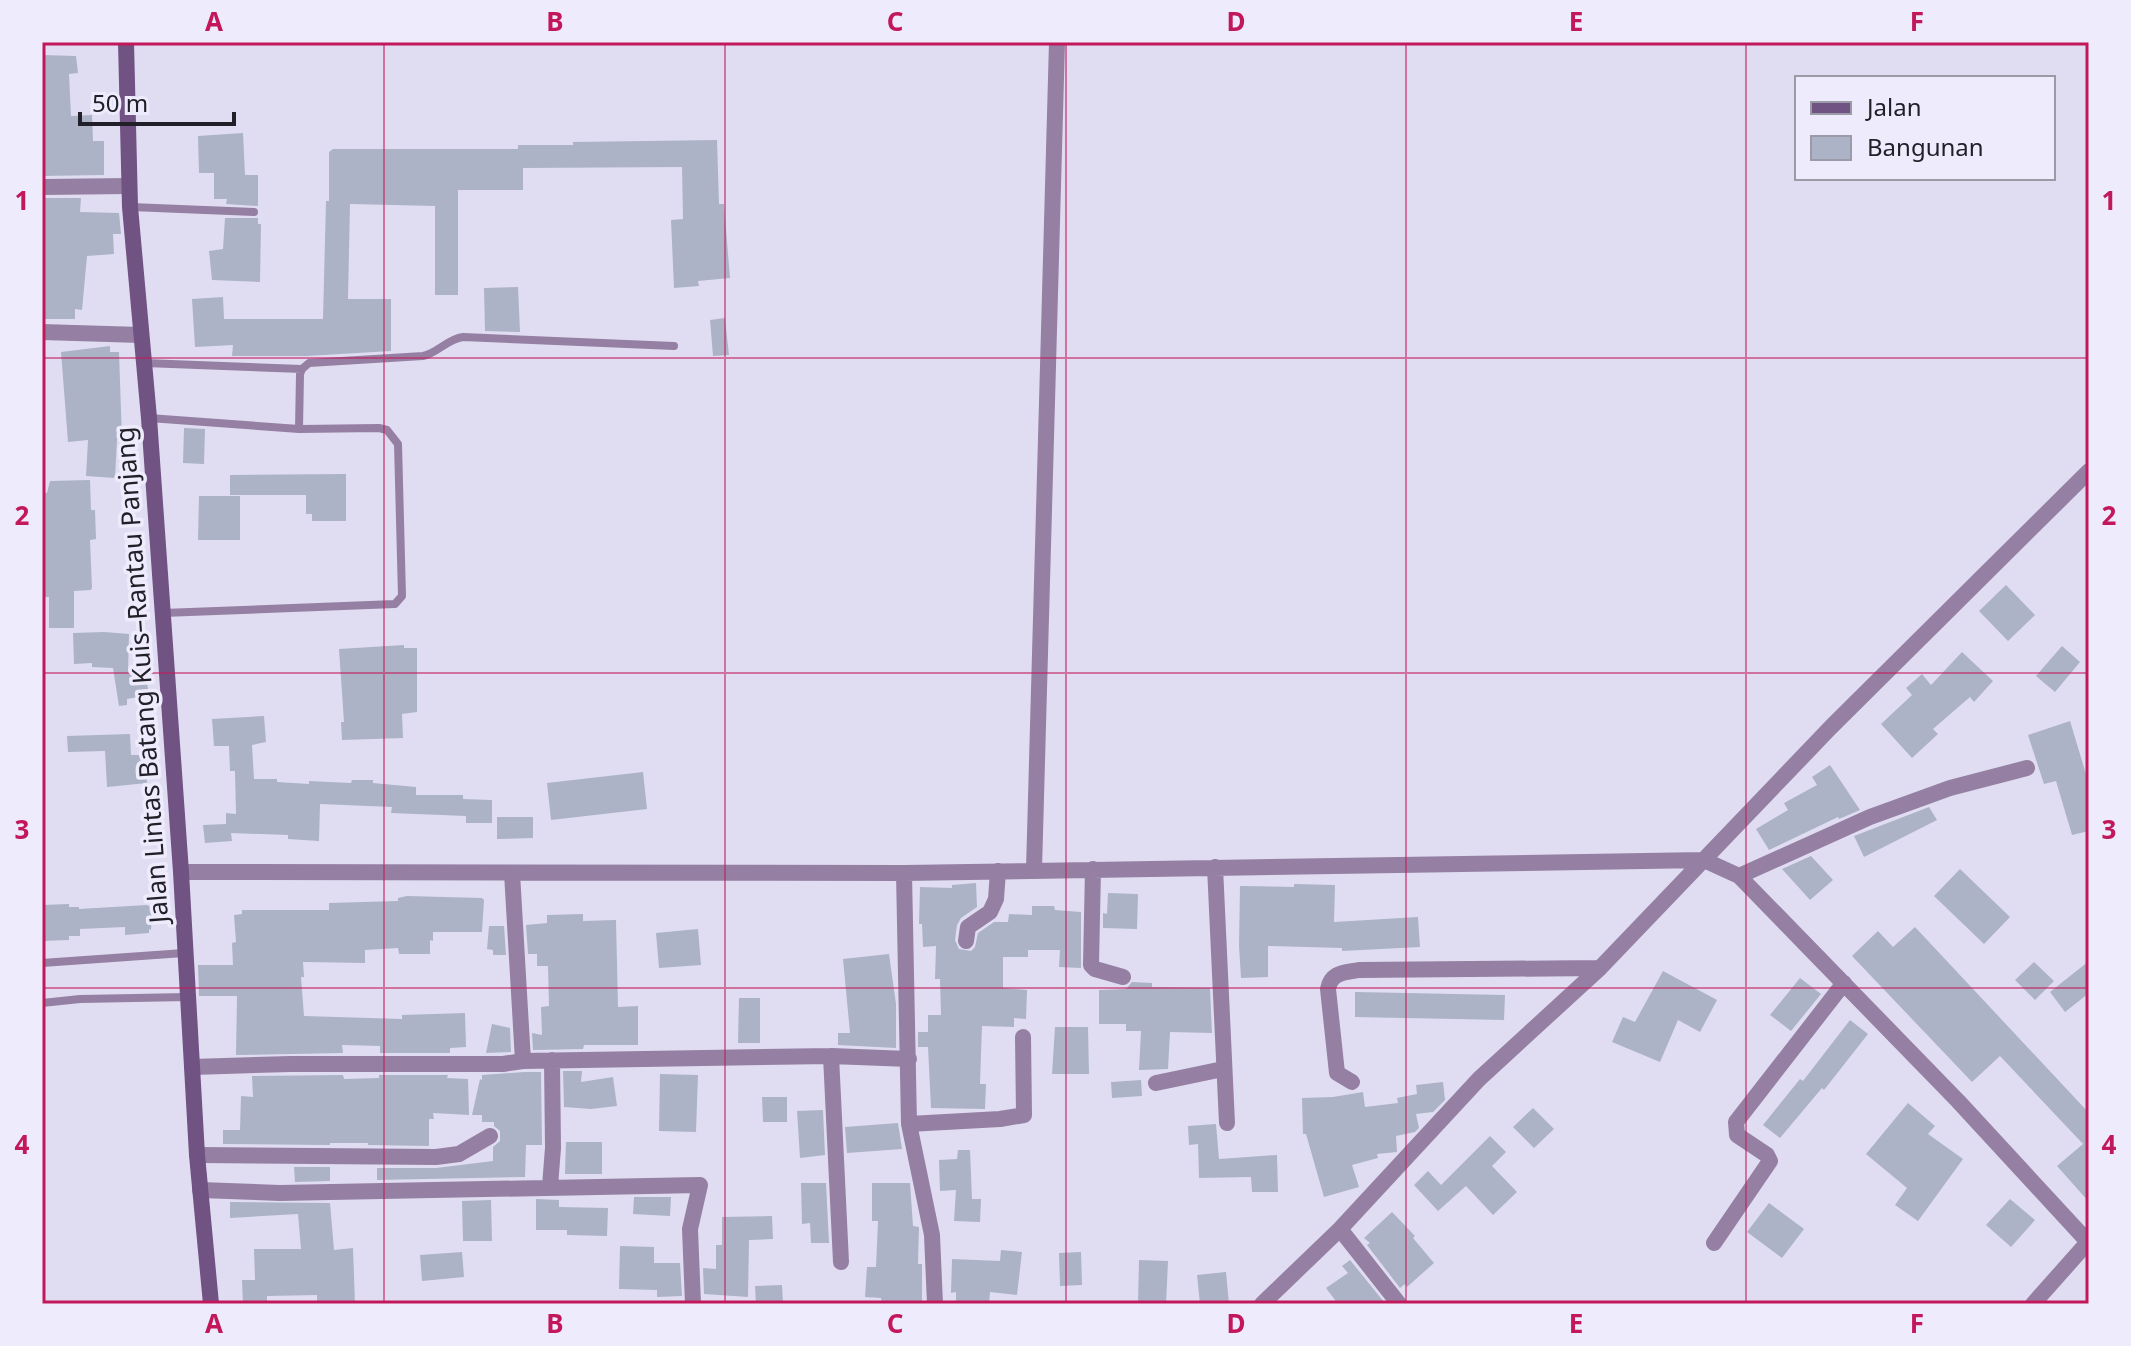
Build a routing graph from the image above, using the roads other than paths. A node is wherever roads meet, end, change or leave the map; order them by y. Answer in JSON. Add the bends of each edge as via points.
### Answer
{"nodes":[{"id":1,"x":126,"y":42,"type":"edge"},
{"id":2,"x":1057,"y":42,"type":"edge"},
{"id":3,"x":129,"y":186,"type":"junction"},
{"id":4,"x":42,"y":187,"type":"edge"},
{"id":5,"x":130,"y":207,"type":"junction"},
{"id":6,"x":254,"y":212,"type":"dead end"},
{"id":7,"x":42,"y":332,"type":"edge"},
{"id":8,"x":141,"y":335,"type":"junction"},
{"id":9,"x":674,"y":346,"type":"dead end"},
{"id":10,"x":144,"y":363,"type":"junction"},
{"id":11,"x":302,"y":369,"type":"junction"},
{"id":12,"x":149,"y":418,"type":"junction"},
{"id":13,"x":299,"y":429,"type":"junction"},
{"id":14,"x":2089,"y":471,"type":"edge"},
{"id":15,"x":163,"y":613,"type":"junction"},
{"id":16,"x":2027,"y":768,"type":"dead end"},
{"id":17,"x":1704,"y":860,"type":"junction"},
{"id":18,"x":1215,"y":867,"type":"junction"},
{"id":19,"x":1093,"y":869,"type":"junction"},
{"id":20,"x":1034,"y":870,"type":"junction"},
{"id":21,"x":998,"y":871,"type":"junction"},
{"id":22,"x":181,"y":872,"type":"junction"},
{"id":23,"x":512,"y":873,"type":"junction"},
{"id":24,"x":904,"y":873,"type":"junction"},
{"id":25,"x":1739,"y":876,"type":"junction"},
{"id":26,"x":966,"y":941,"type":"dead end"},
{"id":27,"x":184,"y":953,"type":"junction"},
{"id":28,"x":42,"y":963,"type":"edge"},
{"id":29,"x":1600,"y":968,"type":"junction"},
{"id":30,"x":1123,"y":977,"type":"dead end"},
{"id":31,"x":1844,"y":983,"type":"junction"},
{"id":32,"x":188,"y":997,"type":"junction"},
{"id":33,"x":42,"y":1003,"type":"edge"},
{"id":34,"x":1023,"y":1037,"type":"dead end"},
{"id":35,"x":831,"y":1056,"type":"junction"},
{"id":36,"x":909,"y":1059,"type":"junction"},
{"id":37,"x":552,"y":1060,"type":"junction"},
{"id":38,"x":523,"y":1061,"type":"junction"},
{"id":39,"x":192,"y":1067,"type":"junction"},
{"id":40,"x":1223,"y":1069,"type":"junction"},
{"id":41,"x":1352,"y":1082,"type":"dead end"},
{"id":42,"x":1156,"y":1083,"type":"dead end"},
{"id":43,"x":1227,"y":1123,"type":"dead end"},
{"id":44,"x":909,"y":1124,"type":"junction"},
{"id":45,"x":490,"y":1136,"type":"dead end"},
{"id":46,"x":197,"y":1155,"type":"junction"},
{"id":47,"x":550,"y":1186,"type":"junction"},
{"id":48,"x":200,"y":1190,"type":"junction"},
{"id":49,"x":1340,"y":1229,"type":"junction"},
{"id":50,"x":1714,"y":1243,"type":"dead end"},
{"id":51,"x":2088,"y":1243,"type":"edge"},
{"id":52,"x":841,"y":1262,"type":"dead end"},
{"id":53,"x":211,"y":1304,"type":"edge"},
{"id":54,"x":693,"y":1304,"type":"edge"},
{"id":55,"x":935,"y":1304,"type":"edge"},
{"id":56,"x":1262,"y":1304,"type":"edge"},
{"id":57,"x":1399,"y":1304,"type":"edge"},
{"id":58,"x":2033,"y":1304,"type":"edge"}],
"edges":[{"from":1,"to":3,"type":"main road","name":"Jalan Lintas Batang Kuis–Rantau Panjang"},
{"from":2,"to":20,"type":"street"},
{"from":3,"to":4,"type":"street"},
{"from":3,"to":5,"type":"main road","name":"Jalan Lintas Batang Kuis–Rantau Panjang"},
{"from":5,"to":6,"type":"lane"},
{"from":5,"to":8,"type":"main road","name":"Jalan Lintas Batang Kuis–Rantau Panjang"},
{"from":7,"to":8,"type":"street"},
{"from":8,"to":10,"type":"main road","name":"Jalan Lintas Batang Kuis–Rantau Panjang"},
{"from":9,"to":11,"type":"lane","via":[[463,337],[423,356],[309,363]]},
{"from":10,"to":11,"type":"lane"},
{"from":10,"to":12,"type":"main road","name":"Jalan Lintas Batang Kuis–Rantau Panjang"},
{"from":11,"to":13,"type":"lane"},
{"from":12,"to":13,"type":"lane"},
{"from":12,"to":15,"type":"main road","name":"Jalan Lintas Batang Kuis–Rantau Panjang"},
{"from":13,"to":15,"type":"lane","via":[[379,428],[398,444],[400,601]]},
{"from":14,"to":17,"type":"street"},
{"from":15,"to":22,"type":"main road","name":"Jalan Lintas Batang Kuis–Rantau Panjang"},
{"from":16,"to":25,"type":"street","via":[[1883,812]]},
{"from":17,"to":18,"type":"street"},
{"from":17,"to":25,"type":"street"},
{"from":17,"to":29,"type":"street"},
{"from":18,"to":19,"type":"street"},
{"from":18,"to":40,"type":"street"},
{"from":19,"to":20,"type":"street"},
{"from":19,"to":30,"type":"street","via":[[1091,965]]},
{"from":20,"to":21,"type":"street"},
{"from":21,"to":24,"type":"street"},
{"from":21,"to":26,"type":"street","via":[[996,899],[990,912],[968,927]]},
{"from":22,"to":23,"type":"street"},
{"from":22,"to":27,"type":"main road","name":"Jalan Lintas Batang Kuis–Rantau Panjang"},
{"from":23,"to":24,"type":"street"},
{"from":23,"to":38,"type":"street"},
{"from":24,"to":36,"type":"street"},
{"from":25,"to":31,"type":"street"},
{"from":27,"to":28,"type":"lane"},
{"from":27,"to":32,"type":"main road","name":"Jalan Lintas Batang Kuis–Rantau Panjang"},
{"from":29,"to":41,"type":"street","via":[[1337,974],[1328,989],[1337,1073]]},
{"from":29,"to":49,"type":"street","via":[[1479,1079]]},
{"from":31,"to":50,"type":"street","via":[[1736,1122],[1737,1135],[1770,1161]]},
{"from":31,"to":51,"type":"street"},
{"from":32,"to":33,"type":"lane"},
{"from":32,"to":39,"type":"main road","name":"Jalan Lintas Batang Kuis–Rantau Panjang"},
{"from":34,"to":44,"type":"street","via":[[1023,1116]]},
{"from":35,"to":36,"type":"street"},
{"from":35,"to":37,"type":"street"},
{"from":35,"to":52,"type":"street"},
{"from":36,"to":44,"type":"street"},
{"from":37,"to":38,"type":"street"},
{"from":37,"to":47,"type":"street"},
{"from":38,"to":39,"type":"street"},
{"from":39,"to":46,"type":"main road","name":"Jalan Lintas Batang Kuis–Rantau Panjang"},
{"from":40,"to":42,"type":"street"},
{"from":40,"to":43,"type":"street"},
{"from":44,"to":55,"type":"street","via":[[932,1235]]},
{"from":45,"to":46,"type":"street","via":[[459,1154],[436,1157]]},
{"from":46,"to":48,"type":"main road","name":"Jalan Lintas Batang Kuis–Rantau Panjang"},
{"from":47,"to":48,"type":"street"},
{"from":47,"to":54,"type":"street","via":[[700,1185],[690,1229]]},
{"from":48,"to":53,"type":"main road","name":"Jalan Lintas Batang Kuis–Rantau Panjang"},
{"from":49,"to":56,"type":"street"},
{"from":49,"to":57,"type":"street"},
{"from":51,"to":58,"type":"street"}]}
